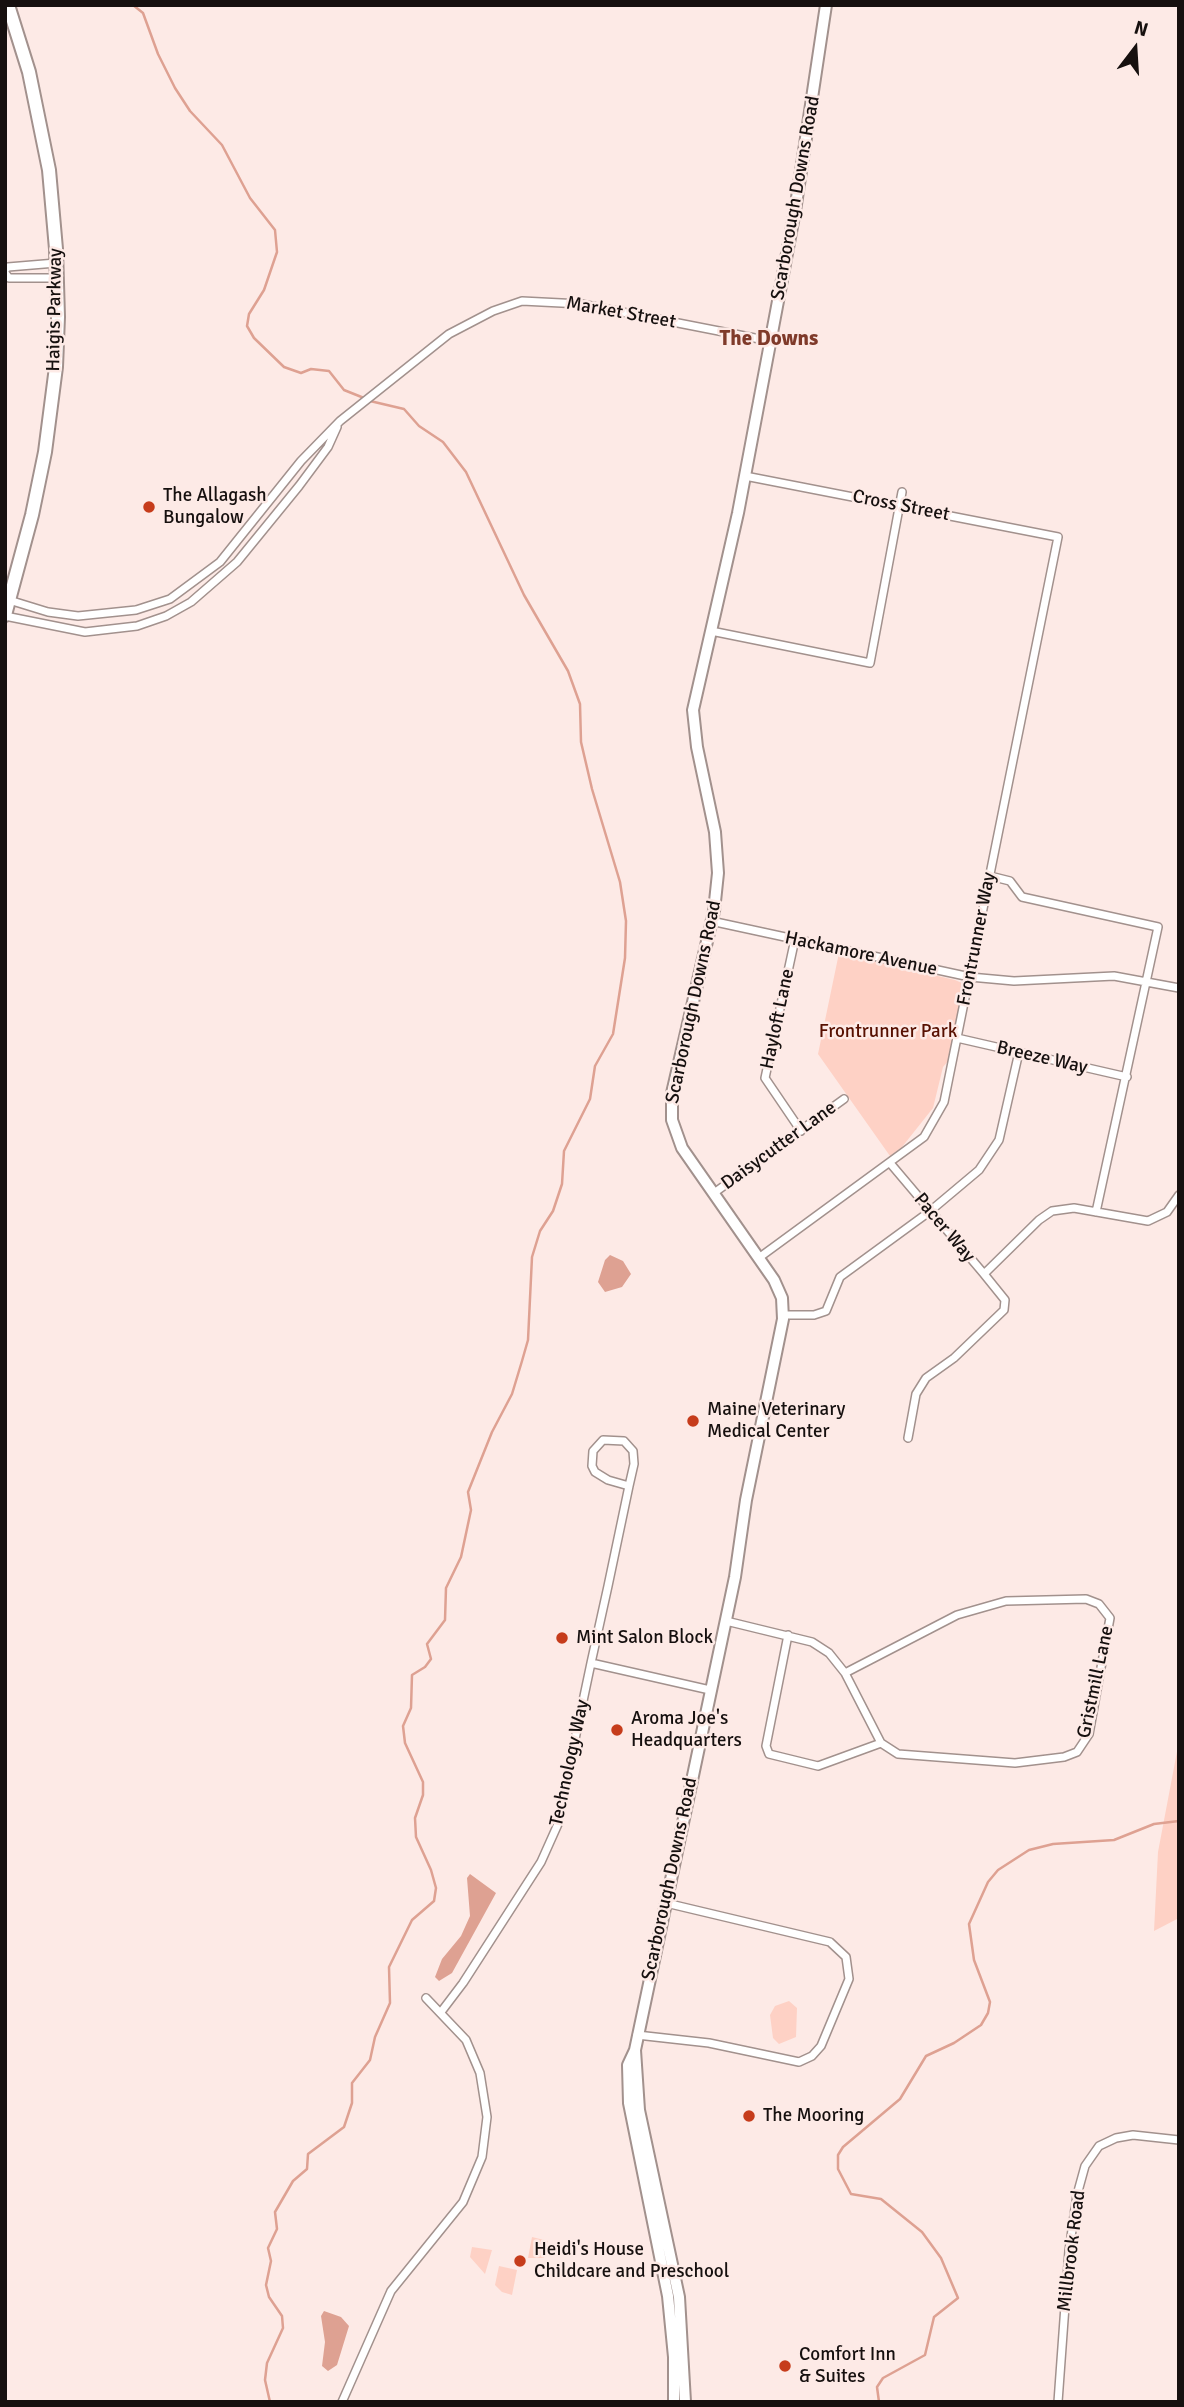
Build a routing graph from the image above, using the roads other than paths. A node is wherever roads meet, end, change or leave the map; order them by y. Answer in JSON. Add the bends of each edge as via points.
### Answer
{"nodes":[{"id":1,"x":8,"y":5,"type":"edge"},
{"id":2,"x":826,"y":5,"type":"edge"},
{"id":3,"x":56,"y":263,"type":"junction"},
{"id":4,"x":5,"y":272,"type":"edge"},
{"id":5,"x":57,"y":278,"type":"junction"},
{"id":6,"x":770,"y":341,"type":"junction"},
{"id":7,"x":340,"y":421,"type":"junction"},
{"id":8,"x":745,"y":475,"type":"junction"},
{"id":9,"x":902,"y":492,"type":"dead end"},
{"id":10,"x":899,"y":506,"type":"junction"},
{"id":11,"x":1058,"y":537,"type":"joint"},
{"id":12,"x":9,"y":600,"type":"junction"},
{"id":13,"x":5,"y":616,"type":"edge"},
{"id":14,"x":711,"y":631,"type":"junction"},
{"id":15,"x":990,"y":876,"type":"junction"},
{"id":16,"x":711,"y":921,"type":"junction"},
{"id":17,"x":795,"y":939,"type":"junction"},
{"id":18,"x":970,"y":977,"type":"junction"},
{"id":19,"x":1148,"y":981,"type":"junction"},
{"id":20,"x":1179,"y":988,"type":"edge"},
{"id":21,"x":957,"y":1038,"type":"junction"},
{"id":22,"x":1019,"y":1052,"type":"junction"},
{"id":23,"x":1127,"y":1077,"type":"junction"},
{"id":24,"x":844,"y":1099,"type":"dead end"},
{"id":25,"x":801,"y":1131,"type":"junction"},
{"id":26,"x":890,"y":1163,"type":"junction"},
{"id":27,"x":714,"y":1193,"type":"junction"},
{"id":28,"x":1179,"y":1195,"type":"edge"},
{"id":29,"x":929,"y":1212,"type":"junction"},
{"id":30,"x":1097,"y":1212,"type":"junction"},
{"id":31,"x":760,"y":1257,"type":"junction"},
{"id":32,"x":984,"y":1274,"type":"junction"},
{"id":33,"x":783,"y":1315,"type":"junction"},
{"id":34,"x":908,"y":1438,"type":"dead end"},
{"id":35,"x":629,"y":1486,"type":"junction"},
{"id":36,"x":726,"y":1621,"type":"junction"},
{"id":37,"x":788,"y":1635,"type":"junction"},
{"id":38,"x":591,"y":1663,"type":"junction"},
{"id":39,"x":845,"y":1672,"type":"junction"},
{"id":40,"x":710,"y":1690,"type":"junction"},
{"id":41,"x":880,"y":1743,"type":"junction"},
{"id":42,"x":666,"y":1903,"type":"junction"},
{"id":43,"x":426,"y":1998,"type":"dead end"},
{"id":44,"x":441,"y":2012,"type":"junction"},
{"id":45,"x":637,"y":2035,"type":"junction"},
{"id":46,"x":635,"y":2049,"type":"junction"},
{"id":47,"x":1179,"y":2140,"type":"edge"},
{"id":48,"x":342,"y":2402,"type":"edge"},
{"id":49,"x":674,"y":2402,"type":"edge"},
{"id":50,"x":685,"y":2402,"type":"edge"},
{"id":51,"x":1058,"y":2402,"type":"edge"}],
"edges":[{"from":1,"to":3,"type":"main road","name":"Haigis Parkway","via":[[43,133]]},
{"from":2,"to":6,"type":"street","name":"Scarborough Downs Road"},
{"from":3,"to":4,"type":"street","via":[[8,267]]},
{"from":3,"to":5,"type":"main road","name":"Haigis Parkway"},
{"from":4,"to":5,"type":"street","via":[[9,278]]},
{"from":5,"to":12,"type":"main road","name":"Haigis Parkway","via":[[57,340],[48,430]]},
{"from":6,"to":7,"type":"street","name":"Market Street","via":[[581,304],[522,302],[449,334]]},
{"from":6,"to":8,"type":"street","name":"Scarborough Downs Road"},
{"from":7,"to":12,"type":"street","name":"Market Street","via":[[301,461],[220,562],[170,599],[136,610],[78,616]]},
{"from":7,"to":13,"type":"street","name":"Market Street","via":[[328,447],[267,526],[237,562],[191,602],[166,616],[106,631],[75,631]]},
{"from":8,"to":10,"type":"street","name":"Cross Street"},
{"from":8,"to":14,"type":"street","name":"Scarborough Downs Road"},
{"from":9,"to":10,"type":"street"},
{"from":10,"to":11,"type":"street","name":"Cross Street"},
{"from":10,"to":14,"type":"street","via":[[870,663]]},
{"from":11,"to":15,"type":"street","name":"Frontrunner Way"},
{"from":12,"to":13,"type":"main road","name":"Haigis Parkway"},
{"from":14,"to":16,"type":"street","name":"Scarborough Downs Road","via":[[693,726],[717,855]]},
{"from":15,"to":18,"type":"street","name":"Frontrunner Way"},
{"from":15,"to":19,"type":"street","via":[[1010,881],[1022,897],[1158,927]]},
{"from":16,"to":17,"type":"street","name":"Hackamore Avenue"},
{"from":16,"to":27,"type":"street","name":"Scarborough Downs Road","via":[[671,1109],[678,1142]]},
{"from":17,"to":18,"type":"street","name":"Hackamore Avenue"},
{"from":17,"to":25,"type":"street","name":"Hayloft Lane","via":[[765,1078]]},
{"from":18,"to":19,"type":"street","name":"Hackamore Avenue","via":[[1014,981],[1114,976]]},
{"from":18,"to":21,"type":"street","name":"Frontrunner Way"},
{"from":19,"to":20,"type":"street","name":"Hackamore Avenue"},
{"from":19,"to":23,"type":"street"},
{"from":21,"to":22,"type":"street","name":"Breeze Way"},
{"from":21,"to":26,"type":"street","name":"Frontrunner Way","via":[[936,1120],[924,1137]]},
{"from":22,"to":23,"type":"street","name":"Breeze Way"},
{"from":22,"to":29,"type":"street","via":[[992,1154]]},
{"from":23,"to":30,"type":"street"},
{"from":24,"to":25,"type":"street","name":"Daisycutter Lane"},
{"from":25,"to":27,"type":"street","name":"Daisycutter Lane"},
{"from":26,"to":29,"type":"street","name":"Pacer Way"},
{"from":26,"to":31,"type":"street","name":"Frontrunner Way"},
{"from":27,"to":31,"type":"street","name":"Scarborough Downs Road"},
{"from":28,"to":30,"type":"street","name":"Pacer Way","via":[[1167,1212],[1148,1221]]},
{"from":29,"to":32,"type":"street","name":"Pacer Way"},
{"from":29,"to":33,"type":"street","via":[[840,1277],[826,1311]]},
{"from":30,"to":32,"type":"street","name":"Pacer Way","via":[[1064,1209],[1044,1215]]},
{"from":31,"to":33,"type":"street","name":"Scarborough Downs Road","via":[[780,1291]]},
{"from":32,"to":34,"type":"street","via":[[1005,1300],[1004,1310],[926,1378],[916,1394]]},
{"from":33,"to":36,"type":"street","name":"Scarborough Downs Road"},
{"from":35,"to":35,"type":"street","name":"Technology Way","via":[[633,1451],[618,1438],[603,1440],[593,1451],[592,1466],[608,1480]]},
{"from":35,"to":38,"type":"street","name":"Technology Way"},
{"from":36,"to":37,"type":"street"},
{"from":36,"to":40,"type":"street","name":"Scarborough Downs Road"},
{"from":37,"to":39,"type":"street","via":[[824,1648]]},
{"from":37,"to":41,"type":"street","via":[[766,1746],[769,1754],[818,1766]]},
{"from":38,"to":40,"type":"street"},
{"from":38,"to":44,"type":"street","name":"Technology Way","via":[[552,1842]]},
{"from":39,"to":41,"type":"street"},
{"from":39,"to":41,"type":"street","name":"Gristmill Lane","via":[[916,1634],[989,1604],[1086,1599],[1109,1614],[1110,1634],[1089,1734],[1077,1752],[1023,1763],[964,1761],[905,1756]]},
{"from":40,"to":42,"type":"street","name":"Scarborough Downs Road"},
{"from":42,"to":45,"type":"street","name":"Scarborough Downs Road"},
{"from":42,"to":45,"type":"street","via":[[830,1942],[846,1957],[849,1979],[821,2046],[799,2062],[709,2042]]},
{"from":43,"to":44,"type":"street"},
{"from":44,"to":48,"type":"street","via":[[466,2040],[483,2082],[487,2117],[482,2157],[463,2202],[391,2291]]},
{"from":45,"to":46,"type":"street","name":"Scarborough Downs Road"},
{"from":46,"to":49,"type":"street","name":"Scarborough Downs Road","via":[[628,2065],[629,2103],[668,2296]]},
{"from":46,"to":50,"type":"street","name":"Scarborough Downs Road","via":[[639,2110],[679,2297]]},
{"from":47,"to":51,"type":"street","name":"Millbrook Road","via":[[1133,2135],[1116,2138],[1100,2146],[1085,2166],[1069,2251]]}]}
